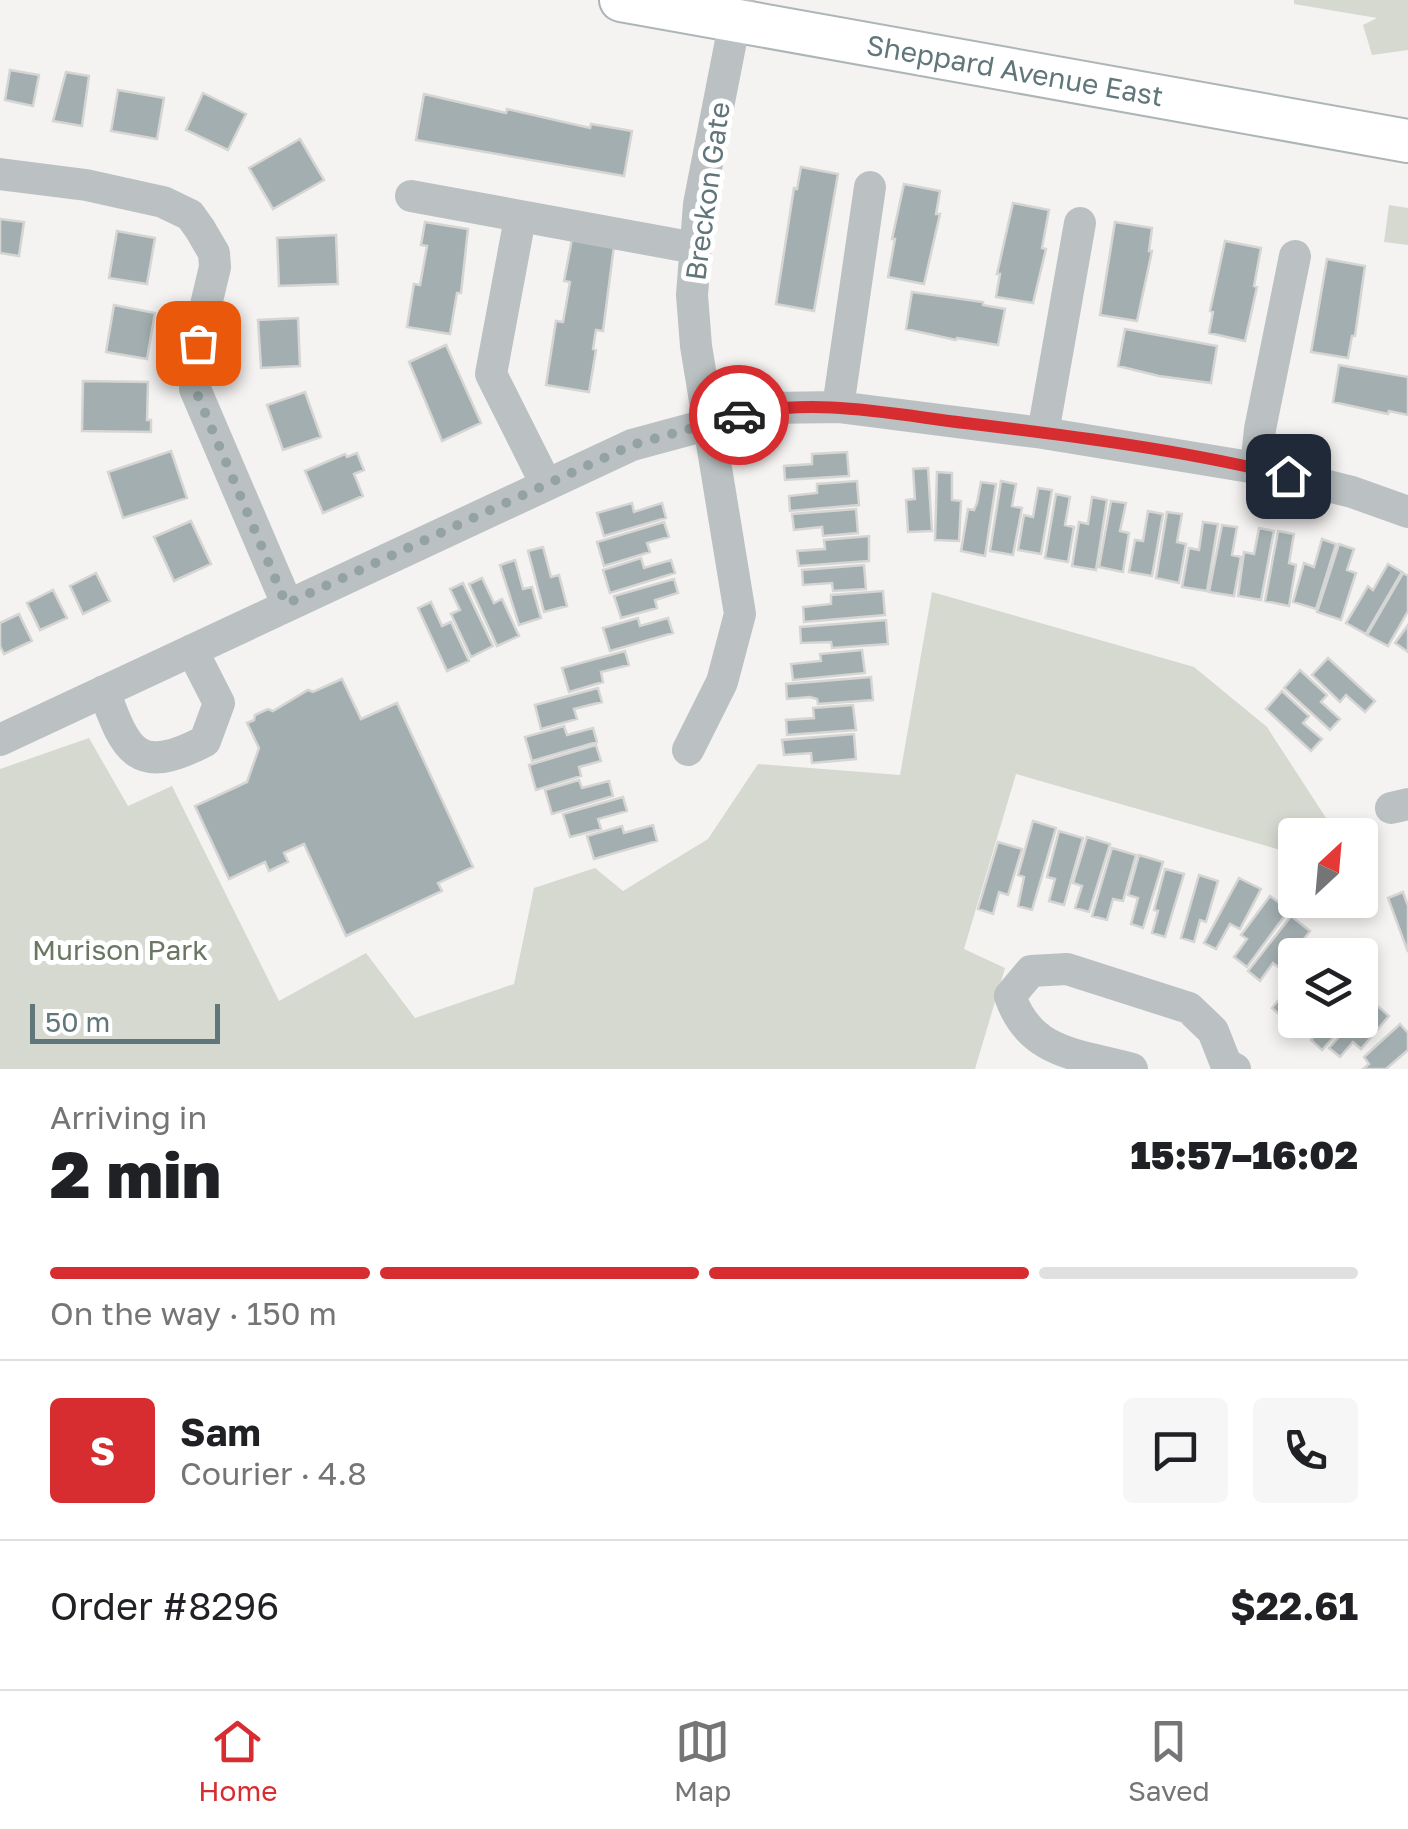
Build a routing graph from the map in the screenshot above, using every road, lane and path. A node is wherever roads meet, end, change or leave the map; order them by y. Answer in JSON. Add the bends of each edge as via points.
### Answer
{"nodes":[{"id":1,"x":621,"y":0,"type":"edge"},
{"id":2,"x":737,"y":10,"type":"edge"},
{"id":3,"x":1408,"y":141,"type":"edge"},
{"id":4,"x":0,"y":174,"type":"edge"},
{"id":5,"x":870,"y":187,"type":"dead end"},
{"id":6,"x":411,"y":196,"type":"dead end"},
{"id":7,"x":520,"y":218,"type":"junction"},
{"id":8,"x":1080,"y":224,"type":"dead end"},
{"id":9,"x":695,"y":248,"type":"junction"},
{"id":10,"x":1296,"y":256,"type":"dead end"},
{"id":11,"x":838,"y":407,"type":"junction"},
{"id":12,"x":710,"y":422,"type":"junction"},
{"id":13,"x":1043,"y":433,"type":"junction"},
{"id":14,"x":1256,"y":468,"type":"junction"},
{"id":15,"x":546,"y":484,"type":"junction"},
{"id":16,"x":1408,"y":512,"type":"edge"},
{"id":17,"x":286,"y":604,"type":"junction"},
{"id":18,"x":192,"y":650,"type":"junction"},
{"id":19,"x":104,"y":690,"type":"junction"},
{"id":20,"x":0,"y":740,"type":"edge"},
{"id":21,"x":688,"y":750,"type":"dead end"},
{"id":22,"x":1225,"y":1067,"type":"edge"},
{"id":23,"x":1132,"y":1069,"type":"edge"}],
"edges":[{"from":1,"to":2,"type":"main road","name":"Sheppard Avenue East"},
{"from":2,"to":3,"type":"main road","name":"Sheppard Avenue East"},
{"from":2,"to":9,"type":"street","name":"Breckon Gate"},
{"from":4,"to":17,"type":"street","via":[[163,202],[200,229],[215,267],[195,389]]},
{"from":5,"to":11,"type":"street"},
{"from":6,"to":7,"type":"street"},
{"from":7,"to":9,"type":"street"},
{"from":7,"to":15,"type":"street","via":[[490,374]]},
{"from":8,"to":13,"type":"street"},
{"from":9,"to":12,"type":"street","name":"Breckon Gate","via":[[696,346]]},
{"from":10,"to":14,"type":"street"},
{"from":11,"to":12,"type":"street","via":[[769,408]]},
{"from":11,"to":13,"type":"street"},
{"from":12,"to":15,"type":"street","via":[[632,445]]},
{"from":12,"to":21,"type":"street","name":"Breckon Gate","via":[[740,614],[722,682]]},
{"from":13,"to":14,"type":"street"},
{"from":14,"to":16,"type":"street"},
{"from":15,"to":17,"type":"street"},
{"from":17,"to":18,"type":"street"},
{"from":18,"to":19,"type":"street"},
{"from":18,"to":19,"type":"street","via":[[219,704],[204,741],[173,758],[139,754],[122,740]]},
{"from":19,"to":20,"type":"street"},
{"from":22,"to":23,"type":"street","via":[[1213,1031],[1189,1008],[1067,968],[1031,971],[1010,996],[1017,1017],[1042,1044]]}]}
